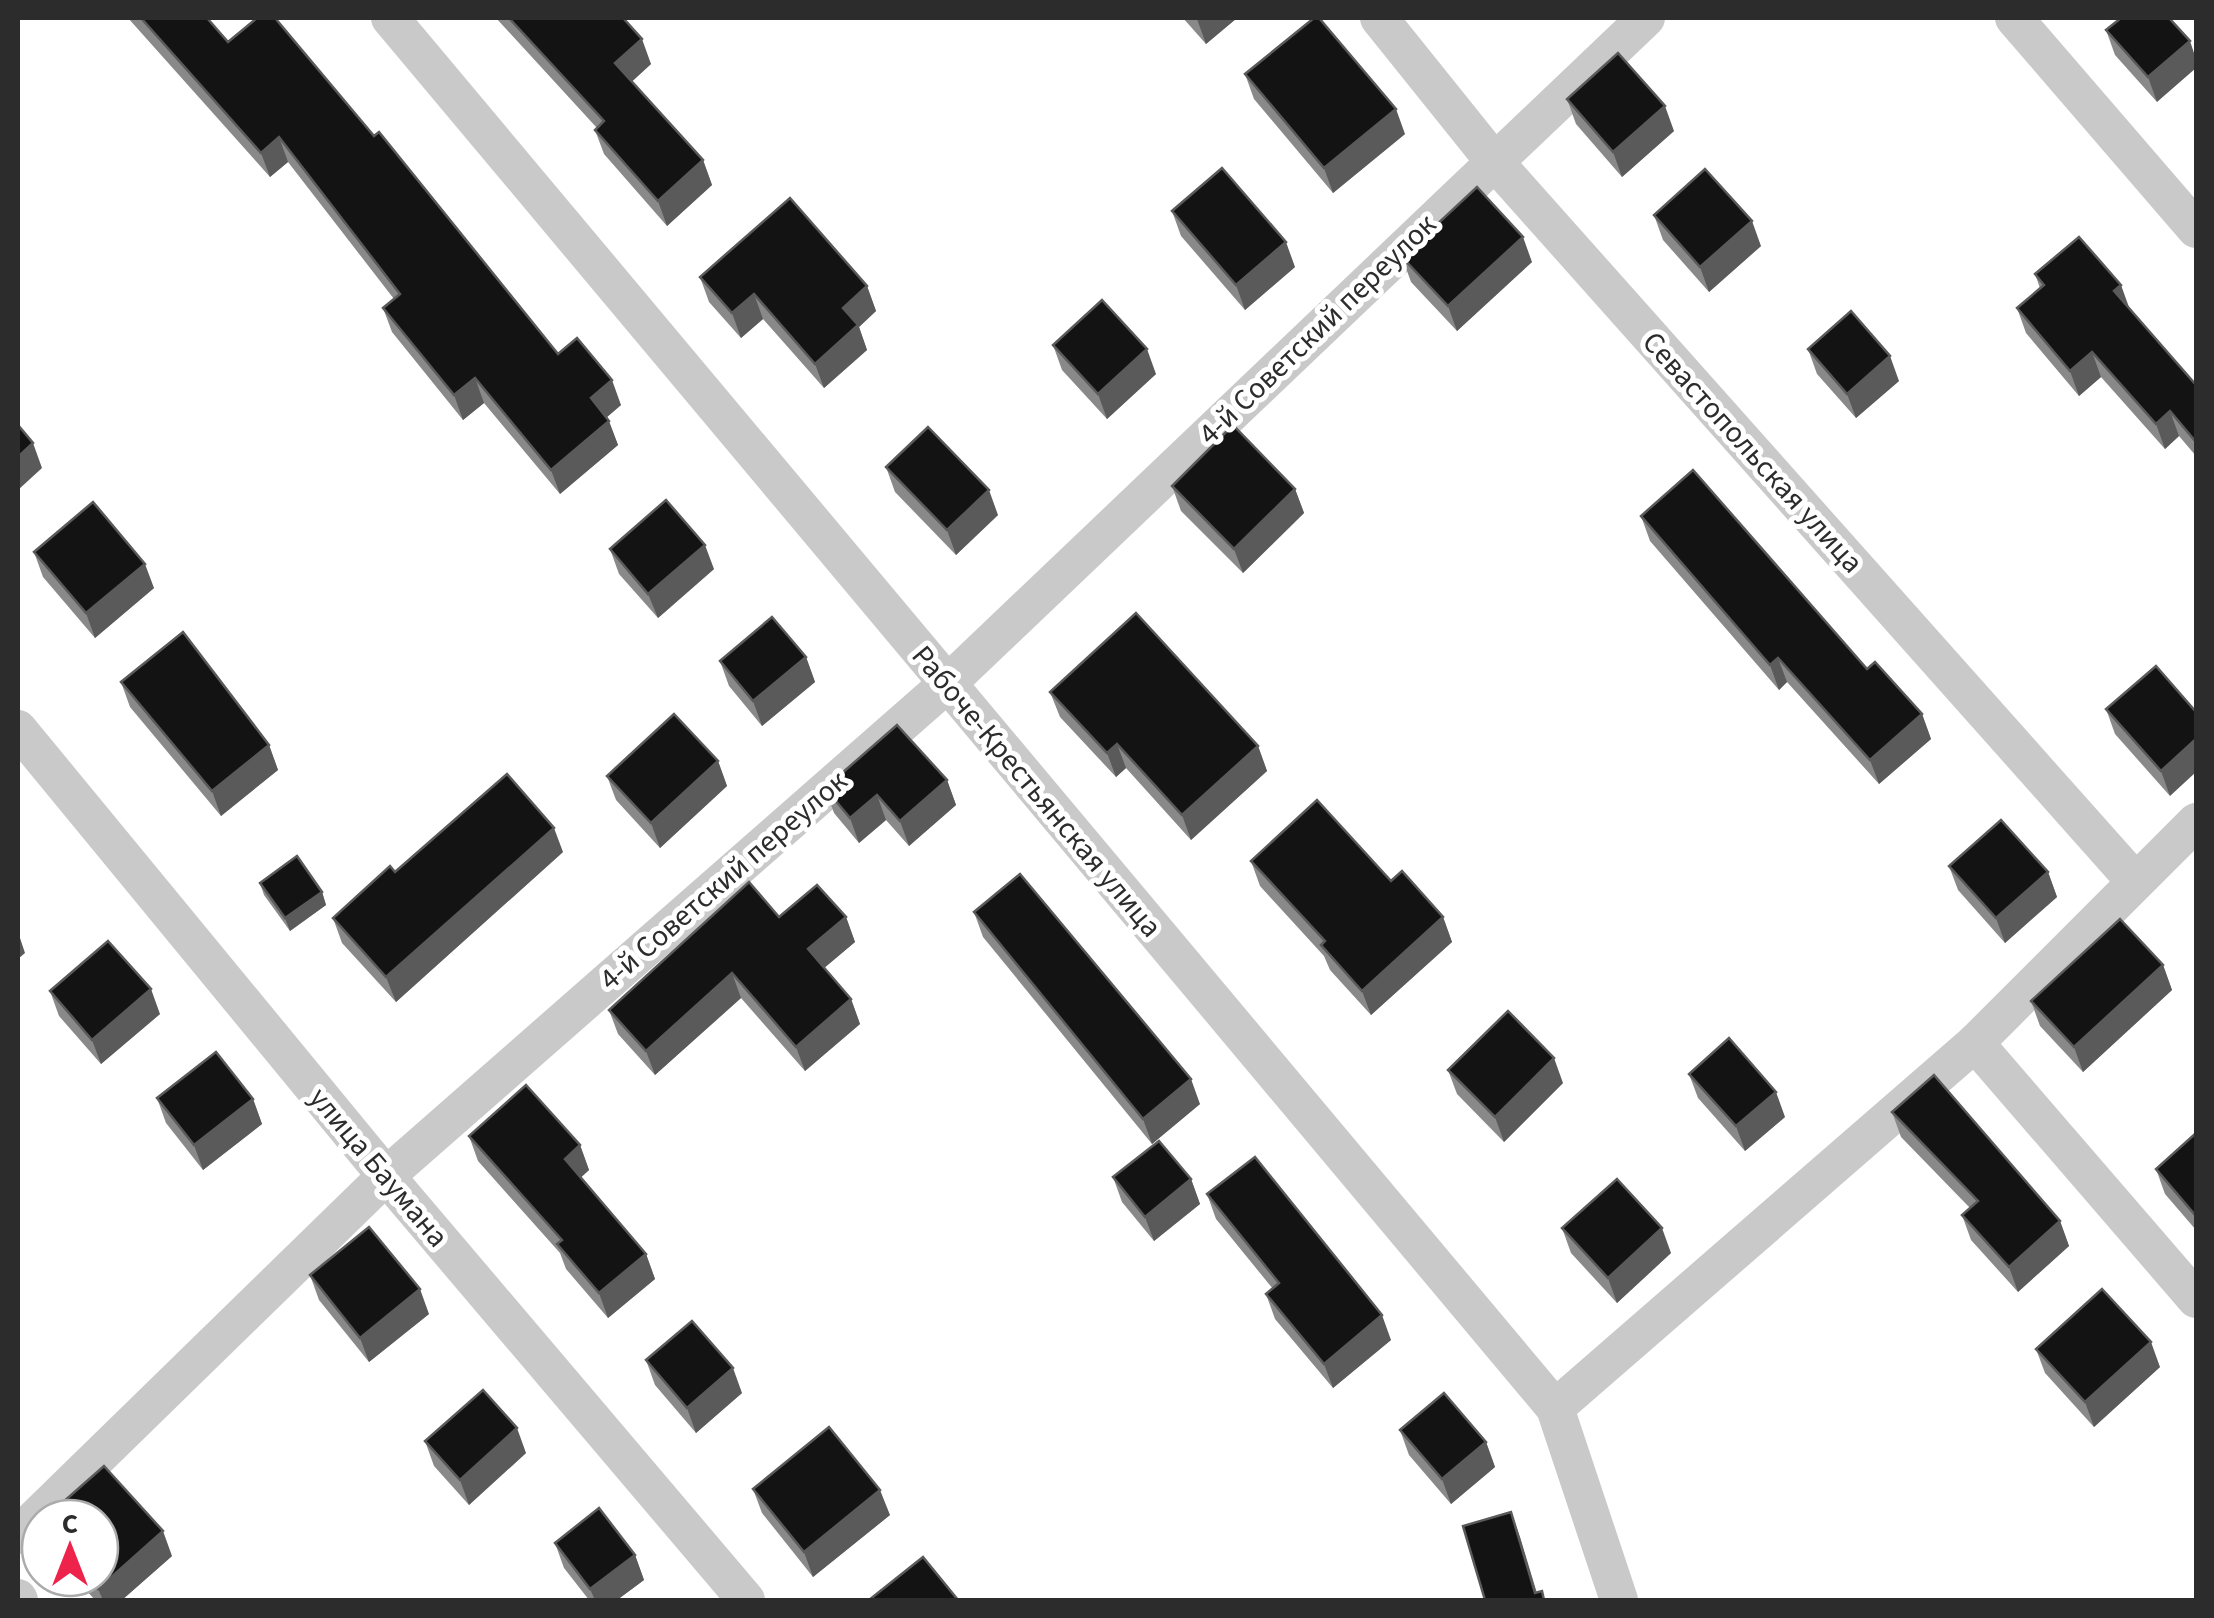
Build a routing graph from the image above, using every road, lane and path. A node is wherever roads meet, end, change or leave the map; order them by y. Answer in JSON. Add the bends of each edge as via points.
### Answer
{"nodes":[{"id":1,"x":390,"y":18,"type":"edge"},
{"id":2,"x":1379,"y":18,"type":"edge"},
{"id":3,"x":1646,"y":18,"type":"edge"},
{"id":4,"x":2014,"y":18,"type":"edge"},
{"id":5,"x":1494,"y":160,"type":"junction"},
{"id":6,"x":2196,"y":229,"type":"edge"},
{"id":7,"x":947,"y":684,"type":"junction"},
{"id":8,"x":18,"y":729,"type":"edge"},
{"id":9,"x":2196,"y":822,"type":"edge"},
{"id":10,"x":2134,"y":880,"type":"junction"},
{"id":11,"x":1975,"y":1043,"type":"junction"},
{"id":12,"x":386,"y":1176,"type":"junction"},
{"id":13,"x":2196,"y":1299,"type":"edge"},
{"id":14,"x":1555,"y":1408,"type":"junction"},
{"id":15,"x":18,"y":1535,"type":"edge"},
{"id":16,"x":746,"y":1600,"type":"edge"},
{"id":17,"x":1618,"y":1600,"type":"edge"}],
"edges":[{"from":1,"to":7,"type":"street","name":"Рабоче-Крестьянская улица"},
{"from":2,"to":5,"type":"street","name":"Севастопольская улица"},
{"from":3,"to":5,"type":"street","name":"4-й Советский переулок"},
{"from":4,"to":6,"type":"street"},
{"from":5,"to":7,"type":"street","name":"4-й Советский переулок"},
{"from":5,"to":10,"type":"street","name":"Севастопольская улица"},
{"from":7,"to":12,"type":"street","name":"4-й Советский переулок"},
{"from":7,"to":14,"type":"street","name":"Рабоче-Крестьянская улица"},
{"from":8,"to":12,"type":"street","name":"улица Баумана"},
{"from":9,"to":10,"type":"street"},
{"from":10,"to":11,"type":"street"},
{"from":11,"to":13,"type":"street"},
{"from":11,"to":14,"type":"street"},
{"from":12,"to":15,"type":"street","name":"4-й Советский переулок"},
{"from":12,"to":16,"type":"street","name":"улица Баумана"},
{"from":14,"to":17,"type":"street","name":"Рабоче-Крестьянская улица"}]}
